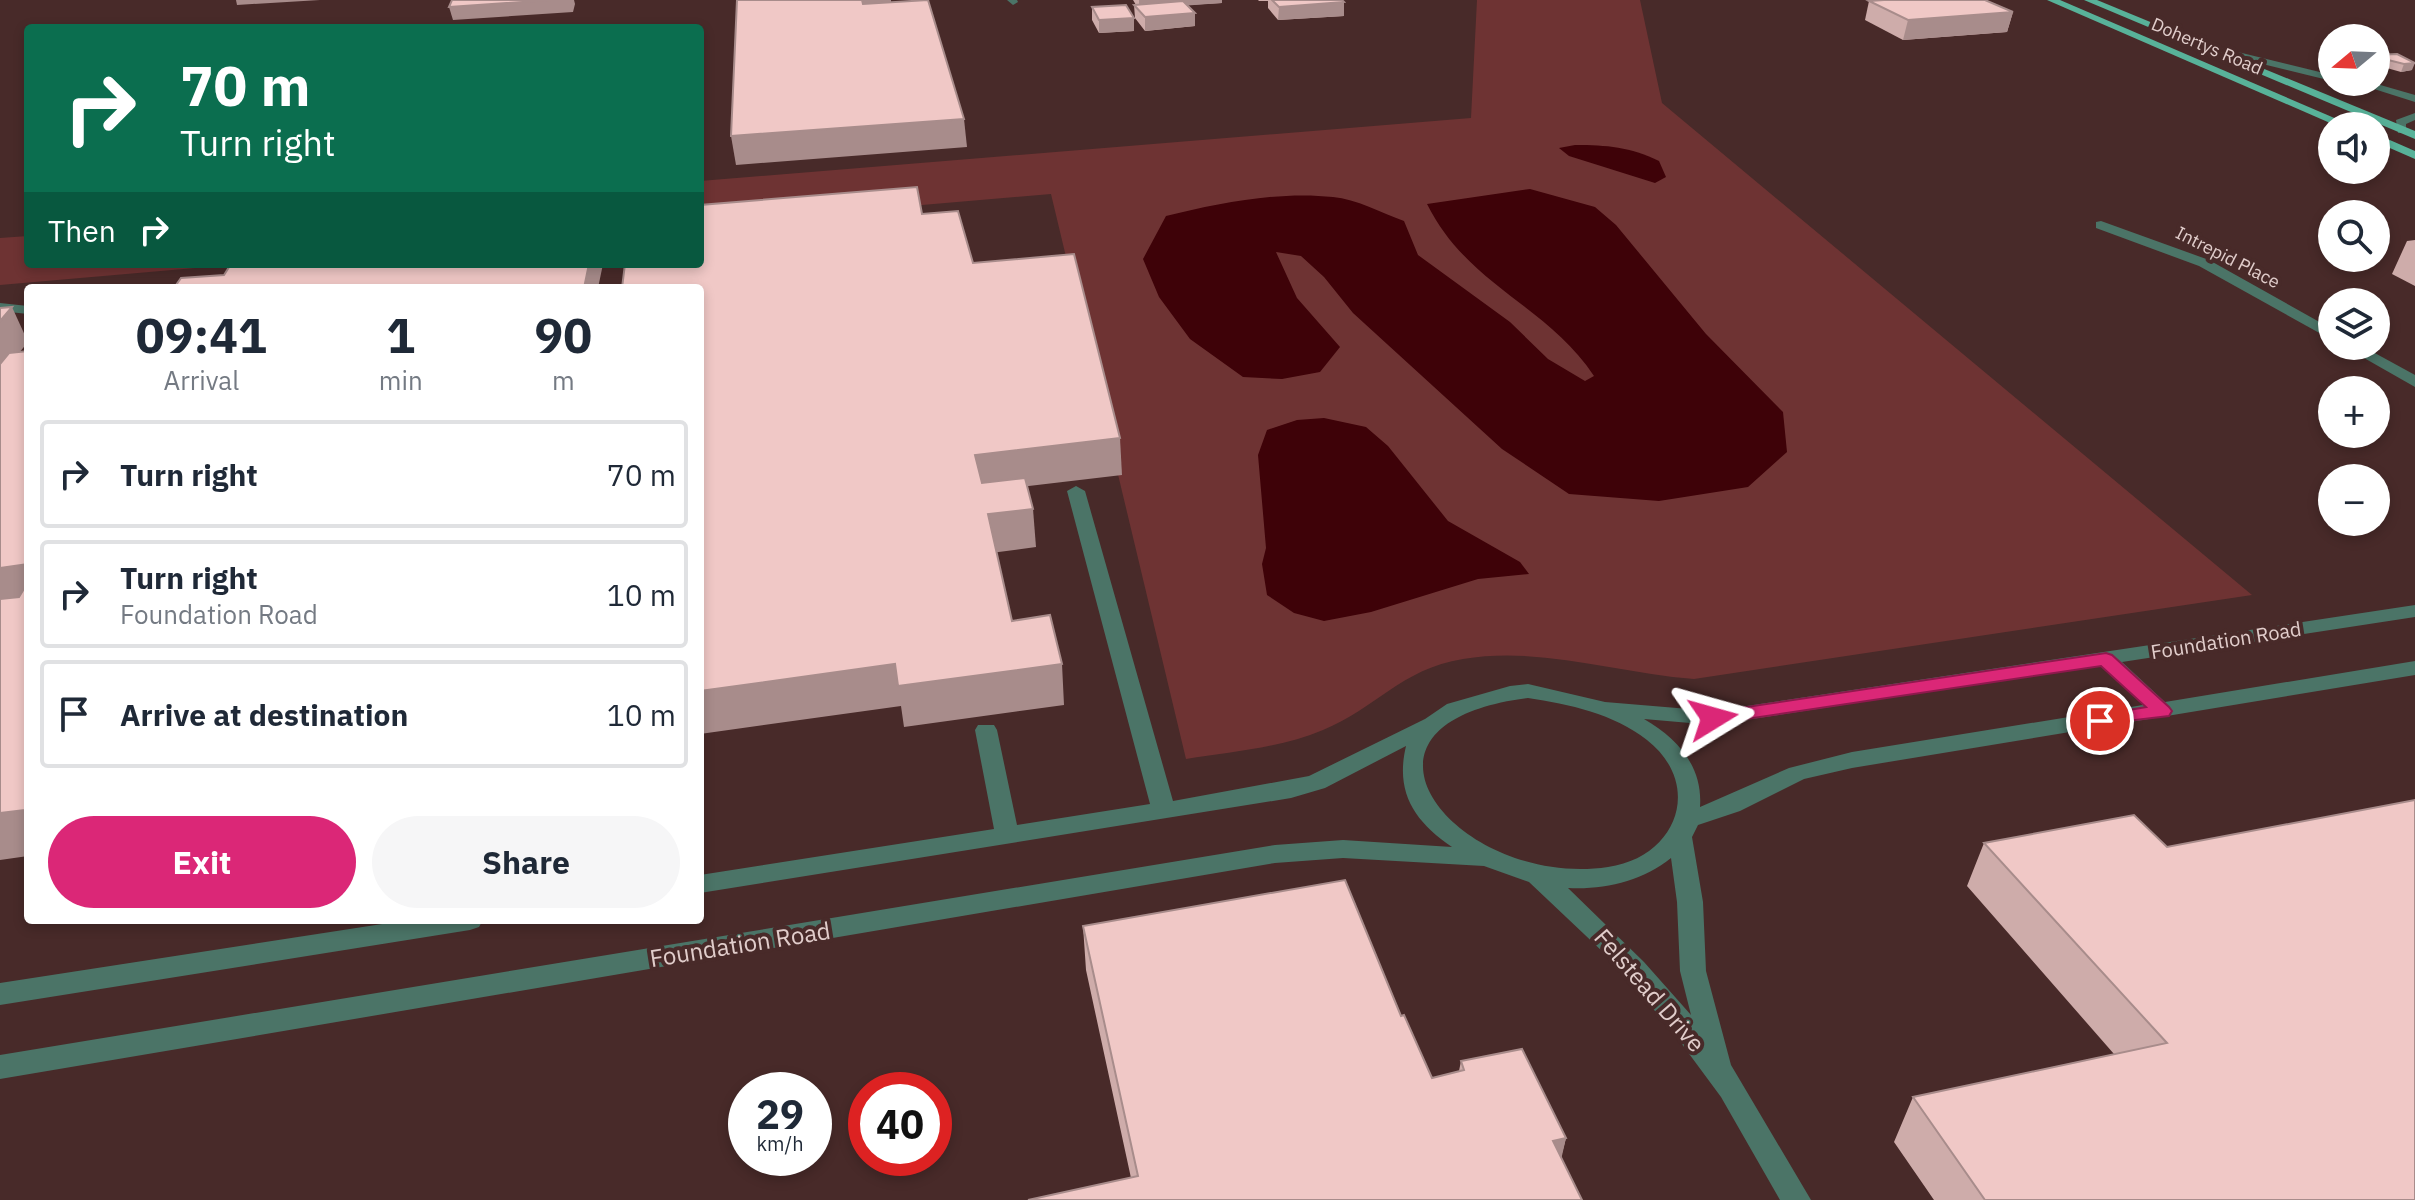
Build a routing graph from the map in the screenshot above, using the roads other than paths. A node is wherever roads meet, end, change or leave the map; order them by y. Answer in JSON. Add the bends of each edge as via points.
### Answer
{"nodes":[{"id":1,"x":2052,"y":0,"type":"edge"},
{"id":2,"x":2089,"y":0,"type":"edge"},
{"id":3,"x":2197,"y":45,"type":"junction"},
{"id":4,"x":2318,"y":75,"type":"edge"},
{"id":5,"x":2390,"y":92,"type":"edge"},
{"id":6,"x":2415,"y":99,"type":"edge"},
{"id":7,"x":2318,"y":114,"type":"edge"},
{"id":8,"x":2415,"y":116,"type":"edge"},
{"id":9,"x":2402,"y":130,"type":"junction"},
{"id":10,"x":2415,"y":135,"type":"edge"},
{"id":11,"x":2390,"y":144,"type":"edge"},
{"id":12,"x":2415,"y":155,"type":"edge"},
{"id":13,"x":2101,"y":225,"type":"dead end"},
{"id":14,"x":0,"y":307,"type":"edge"},
{"id":15,"x":24,"y":310,"type":"edge"},
{"id":16,"x":2318,"y":327,"type":"edge"},
{"id":17,"x":2376,"y":360,"type":"edge"},
{"id":18,"x":2415,"y":382,"type":"edge"},
{"id":19,"x":1076,"y":491,"type":"dead end"},
{"id":20,"x":2415,"y":611,"type":"edge"},
{"id":21,"x":2106,"y":659,"type":"junction"},
{"id":22,"x":2415,"y":668,"type":"edge"},
{"id":23,"x":1608,"y":708,"type":"junction"},
{"id":24,"x":2162,"y":711,"type":"junction"},
{"id":25,"x":1430,"y":725,"type":"junction"},
{"id":26,"x":986,"y":730,"type":"dead end"},
{"id":27,"x":1164,"y":811,"type":"junction"},
{"id":28,"x":1684,"y":829,"type":"junction"},
{"id":29,"x":1007,"y":836,"type":"junction"},
{"id":30,"x":1483,"y":858,"type":"junction"},
{"id":31,"x":1538,"y":876,"type":"junction"},
{"id":32,"x":704,"y":883,"type":"edge"},
{"id":33,"x":445,"y":924,"type":"edge"},
{"id":34,"x":0,"y":994,"type":"edge"},
{"id":35,"x":0,"y":1067,"type":"edge"},
{"id":36,"x":1722,"y":1075,"type":"junction"},
{"id":37,"x":1796,"y":1200,"type":"edge"}],
"edges":[{"from":1,"to":7,"type":"main road","name":"Dohertys Road"},
{"from":2,"to":3,"type":"main road","name":"Dohertys Road"},
{"from":3,"to":4,"type":"street","name":"Dohertys Road"},
{"from":3,"to":9,"type":"main road","name":"Dohertys Road"},
{"from":5,"to":6,"type":"street"},
{"from":8,"to":9,"type":"street","via":[[2400,122]]},
{"from":9,"to":10,"type":"main road","name":"Dohertys Road"},
{"from":11,"to":12,"type":"main road"},
{"from":13,"to":16,"type":"street","name":"Intrepid Place","via":[[2204,263]]},
{"from":14,"to":15,"type":"street"},
{"from":17,"to":18,"type":"street"},
{"from":19,"to":27,"type":"street"},
{"from":20,"to":21,"type":"street","name":"Foundation Road"},
{"from":21,"to":23,"type":"street","name":"Foundation Road","via":[[1713,718]]},
{"from":21,"to":24,"type":"street"},
{"from":22,"to":24,"type":"street"},
{"from":23,"to":25,"type":"street","via":[[1542,693],[1489,695],[1455,706]]},
{"from":23,"to":28,"type":"street","via":[[1646,729],[1675,757],[1690,788]]},
{"from":24,"to":28,"type":"street","via":[[1797,773]]},
{"from":25,"to":27,"type":"street","via":[[1317,782]]},
{"from":25,"to":30,"type":"street","via":[[1414,749],[1412,777],[1423,807],[1447,835]]},
{"from":26,"to":29,"type":"street"},
{"from":27,"to":29,"type":"street"},
{"from":28,"to":31,"type":"street","via":[[1656,858],[1623,873],[1582,879]]},
{"from":28,"to":36,"type":"street","name":"Felstead Drive","via":[[1693,971]]},
{"from":29,"to":32,"type":"street"},
{"from":30,"to":31,"type":"street"},
{"from":30,"to":35,"type":"street","name":"Foundation Road","via":[[1343,849],[1275,854]]},
{"from":31,"to":36,"type":"street","name":"Felstead Drive","via":[[1655,989]]},
{"from":33,"to":34,"type":"street"},
{"from":36,"to":37,"type":"street","name":"Felstead Drive"}]}
